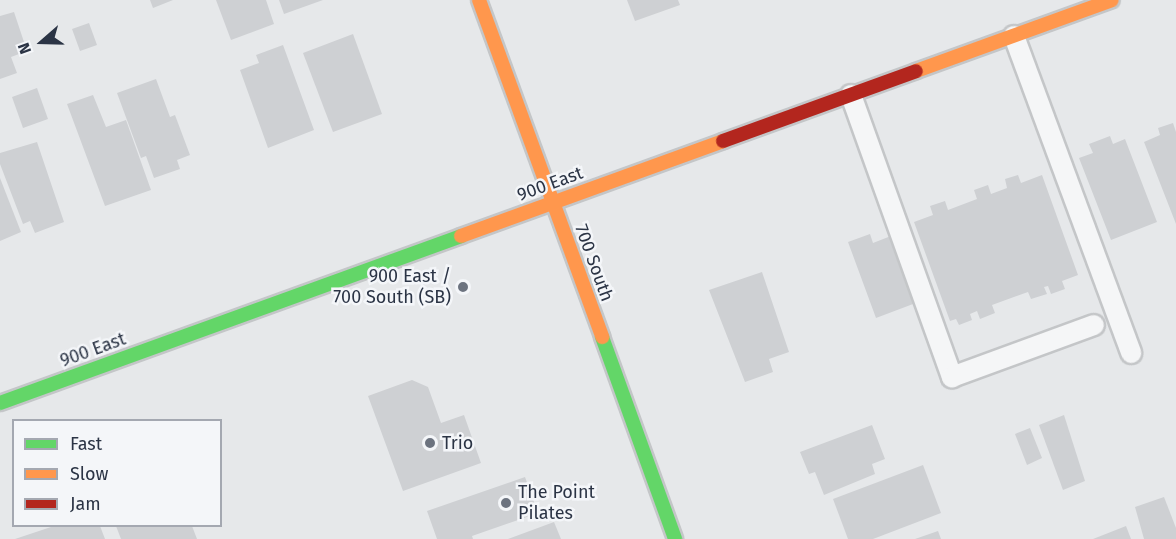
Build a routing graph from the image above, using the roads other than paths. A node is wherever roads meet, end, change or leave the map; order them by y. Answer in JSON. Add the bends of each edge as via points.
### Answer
{"nodes":[{"id":1,"x":479,"y":0,"type":"edge"},
{"id":2,"x":1112,"y":0,"type":"edge"},
{"id":3,"x":1014,"y":36,"type":"junction"},
{"id":4,"x":851,"y":95,"type":"junction"},
{"id":5,"x":553,"y":202,"type":"junction"},
{"id":6,"x":1094,"y":325,"type":"dead end"},
{"id":7,"x":1131,"y":353,"type":"dead end"},
{"id":8,"x":0,"y":403,"type":"edge"},
{"id":9,"x":675,"y":539,"type":"edge"}],
"edges":[{"from":1,"to":5,"type":"street","name":"700 South"},
{"from":2,"to":3,"type":"street","name":"900 East"},
{"from":3,"to":4,"type":"street","name":"900 East"},
{"from":3,"to":7,"type":"lane"},
{"from":4,"to":5,"type":"street","name":"900 East"},
{"from":4,"to":6,"type":"lane","via":[[952,376]]},
{"from":5,"to":8,"type":"street","name":"900 East"},
{"from":5,"to":9,"type":"street","name":"700 South"}]}
